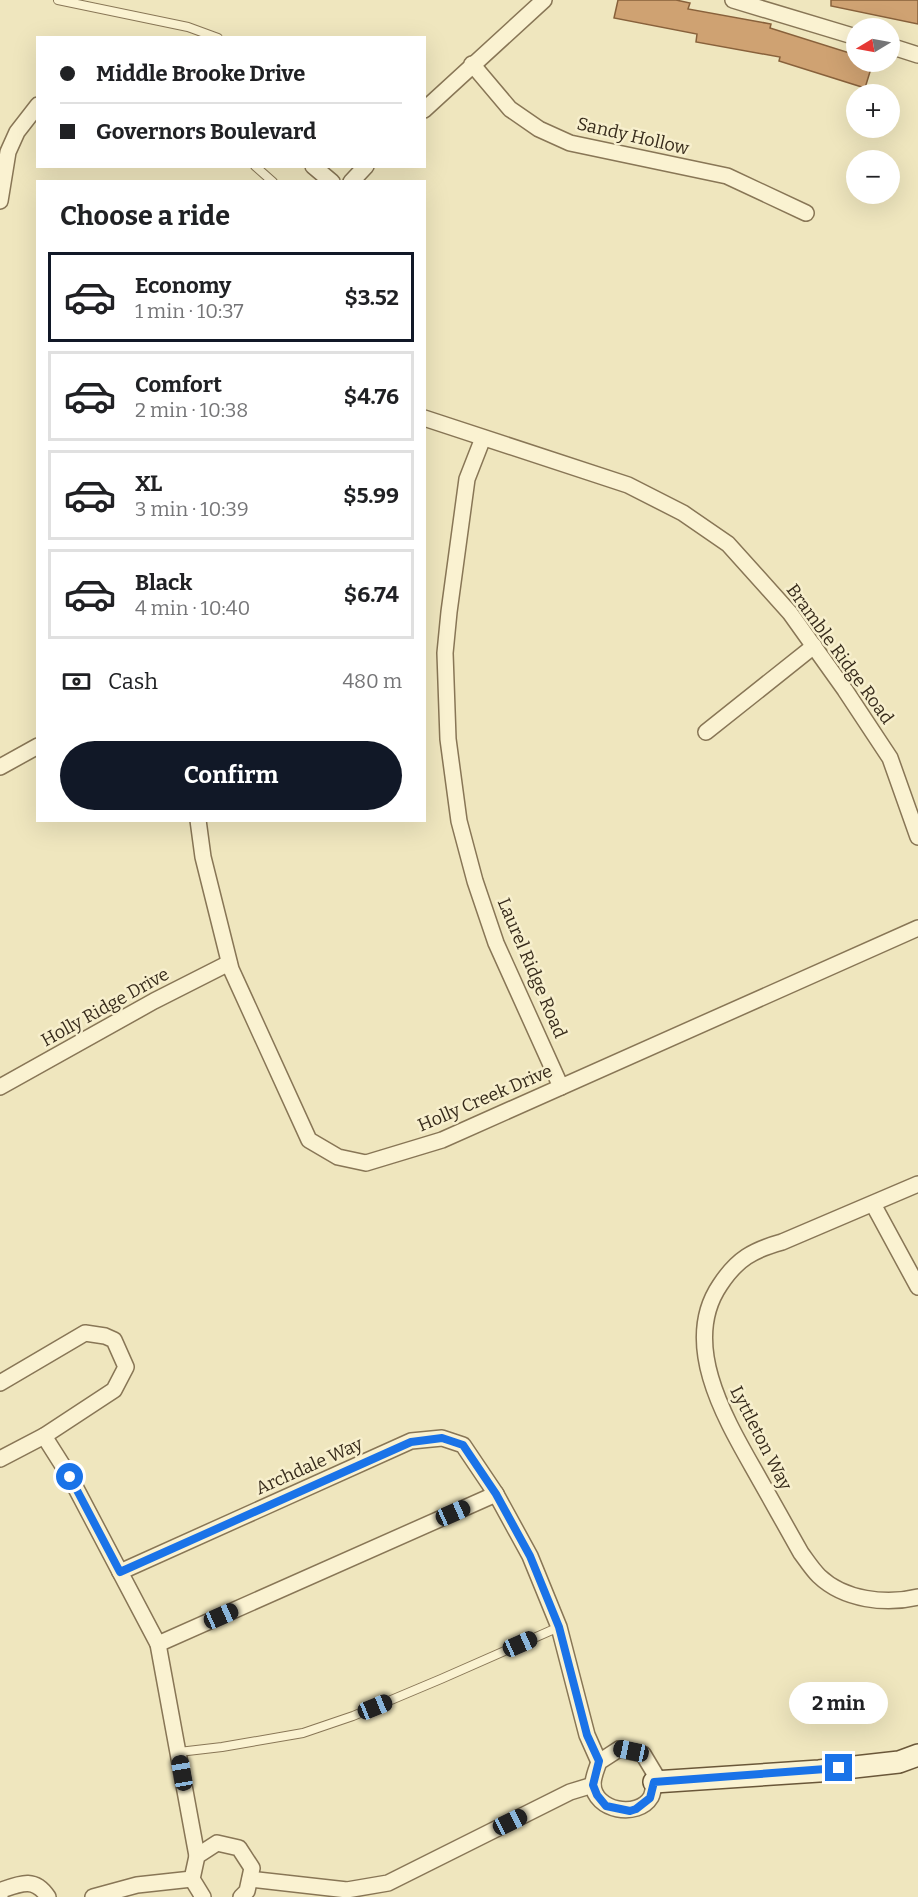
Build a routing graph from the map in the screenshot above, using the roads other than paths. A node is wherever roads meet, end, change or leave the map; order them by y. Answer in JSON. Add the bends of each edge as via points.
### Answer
{"nodes":[{"id":1,"x":58,"y":0,"type":"edge"},
{"id":2,"x":544,"y":0,"type":"edge"},
{"id":3,"x":733,"y":0,"type":"edge"},
{"id":4,"x":846,"y":34,"type":"edge"},
{"id":5,"x":211,"y":36,"type":"edge"},
{"id":6,"x":900,"y":49,"type":"edge"},
{"id":7,"x":918,"y":55,"type":"edge"},
{"id":8,"x":472,"y":64,"type":"junction"},
{"id":9,"x":36,"y":108,"type":"edge"},
{"id":10,"x":426,"y":108,"type":"edge"},
{"id":11,"x":257,"y":168,"type":"edge"},
{"id":12,"x":315,"y":168,"type":"edge"},
{"id":13,"x":364,"y":168,"type":"edge"},
{"id":14,"x":271,"y":180,"type":"edge"},
{"id":15,"x":330,"y":180,"type":"edge"},
{"id":16,"x":353,"y":180,"type":"edge"},
{"id":17,"x":0,"y":201,"type":"edge"},
{"id":18,"x":806,"y":213,"type":"dead end"},
{"id":19,"x":426,"y":419,"type":"edge"},
{"id":20,"x":483,"y":438,"type":"junction"},
{"id":21,"x":814,"y":646,"type":"junction"},
{"id":22,"x":706,"y":732,"type":"dead end"},
{"id":23,"x":36,"y":747,"type":"edge"},
{"id":24,"x":0,"y":767,"type":"edge"},
{"id":25,"x":198,"y":822,"type":"edge"},
{"id":26,"x":918,"y":837,"type":"edge"},
{"id":27,"x":918,"y":928,"type":"edge"},
{"id":28,"x":230,"y":963,"type":"junction"},
{"id":29,"x":0,"y":1087,"type":"edge"},
{"id":30,"x":561,"y":1087,"type":"junction"},
{"id":31,"x":918,"y":1184,"type":"edge"},
{"id":32,"x":873,"y":1204,"type":"junction"},
{"id":33,"x":918,"y":1287,"type":"edge"},
{"id":34,"x":0,"y":1383,"type":"edge"},
{"id":35,"x":44,"y":1436,"type":"junction"},
{"id":36,"x":0,"y":1459,"type":"edge"},
{"id":37,"x":496,"y":1494,"type":"junction"},
{"id":38,"x":120,"y":1572,"type":"junction"},
{"id":39,"x":918,"y":1597,"type":"edge"},
{"id":40,"x":559,"y":1627,"type":"junction"},
{"id":41,"x":158,"y":1644,"type":"junction"},
{"id":42,"x":179,"y":1752,"type":"junction"},
{"id":43,"x":918,"y":1755,"type":"edge"},
{"id":44,"x":599,"y":1761,"type":"junction"},
{"id":45,"x":654,"y":1782,"type":"junction"},
{"id":46,"x":593,"y":1785,"type":"junction"},
{"id":47,"x":197,"y":1856,"type":"junction"},
{"id":48,"x":192,"y":1879,"type":"junction"},
{"id":49,"x":250,"y":1879,"type":"junction"},
{"id":50,"x":1,"y":1886,"type":"edge"},
{"id":51,"x":48,"y":1897,"type":"edge"},
{"id":52,"x":93,"y":1897,"type":"edge"},
{"id":53,"x":203,"y":1897,"type":"edge"},
{"id":54,"x":241,"y":1897,"type":"edge"}],
"edges":[{"from":1,"to":5,"type":"lane","via":[[188,27]]},
{"from":2,"to":8,"type":"street"},
{"from":3,"to":4,"type":"street"},
{"from":6,"to":7,"type":"street"},
{"from":8,"to":10,"type":"street"},
{"from":8,"to":18,"type":"street","name":"Sandy Hollow","via":[[510,109],[539,129],[570,142],[727,176]]},
{"from":9,"to":17,"type":"street","via":[[17,132],[8,152]]},
{"from":11,"to":14,"type":"lane"},
{"from":12,"to":15,"type":"street"},
{"from":13,"to":16,"type":"street"},
{"from":19,"to":20,"type":"street","name":"Bramble Ridge Road"},
{"from":20,"to":21,"type":"street","name":"Bramble Ridge Road","via":[[628,485],[683,513],[728,544]]},
{"from":20,"to":30,"type":"street","name":"Laurel Ridge Road","via":[[467,479],[449,612],[445,653],[448,739],[459,821],[475,881],[496,943]]},
{"from":21,"to":22,"type":"street"},
{"from":21,"to":26,"type":"street","name":"Bramble Ridge Road","via":[[890,758]]},
{"from":23,"to":24,"type":"street"},
{"from":25,"to":28,"type":"street","name":"Holly Creek Drive","via":[[202,857]]},
{"from":27,"to":30,"type":"street","name":"Holly Creek Drive"},
{"from":28,"to":29,"type":"street","name":"Holly Ridge Drive"},
{"from":28,"to":30,"type":"street","name":"Holly Creek Drive","via":[[309,1140],[338,1157],[366,1163],[442,1140]]},
{"from":31,"to":32,"type":"street","name":"Lyttleton Way"},
{"from":32,"to":33,"type":"street"},
{"from":32,"to":39,"type":"street","name":"Lyttleton Way","via":[[744,1258],[729,1271],[716,1291],[709,1307],[705,1344],[714,1391],[726,1418],[814,1570],[833,1586],[856,1596],[876,1600]]},
{"from":34,"to":35,"type":"street","via":[[85,1333],[114,1340],[126,1367],[114,1390]]},
{"from":35,"to":36,"type":"street"},
{"from":35,"to":38,"type":"street"},
{"from":37,"to":38,"type":"street","name":"Archdale Way","via":[[463,1445],[442,1438],[411,1442]]},
{"from":37,"to":40,"type":"street","name":"Archdale Way","via":[[530,1556]]},
{"from":37,"to":41,"type":"street"},
{"from":38,"to":41,"type":"street"},
{"from":40,"to":42,"type":"lane","via":[[419,1689],[303,1733]]},
{"from":40,"to":44,"type":"street","name":"Archdale Way","via":[[587,1735]]},
{"from":41,"to":42,"type":"street"},
{"from":42,"to":47,"type":"street"},
{"from":43,"to":45,"type":"street","via":[[899,1762],[819,1771]]},
{"from":44,"to":45,"type":"street","via":[[619,1749],[643,1754],[656,1774]]},
{"from":44,"to":46,"type":"street"},
{"from":45,"to":46,"type":"street","via":[[650,1798],[630,1811],[606,1806]]},
{"from":46,"to":49,"type":"street","via":[[570,1792],[388,1883],[347,1890]]},
{"from":47,"to":48,"type":"street"},
{"from":47,"to":49,"type":"street","via":[[217,1843],[239,1848],[252,1868]]},
{"from":48,"to":52,"type":"street"},
{"from":48,"to":53,"type":"street"},
{"from":49,"to":54,"type":"street"},
{"from":50,"to":51,"type":"street","via":[[31,1883],[42,1888]]}]}
